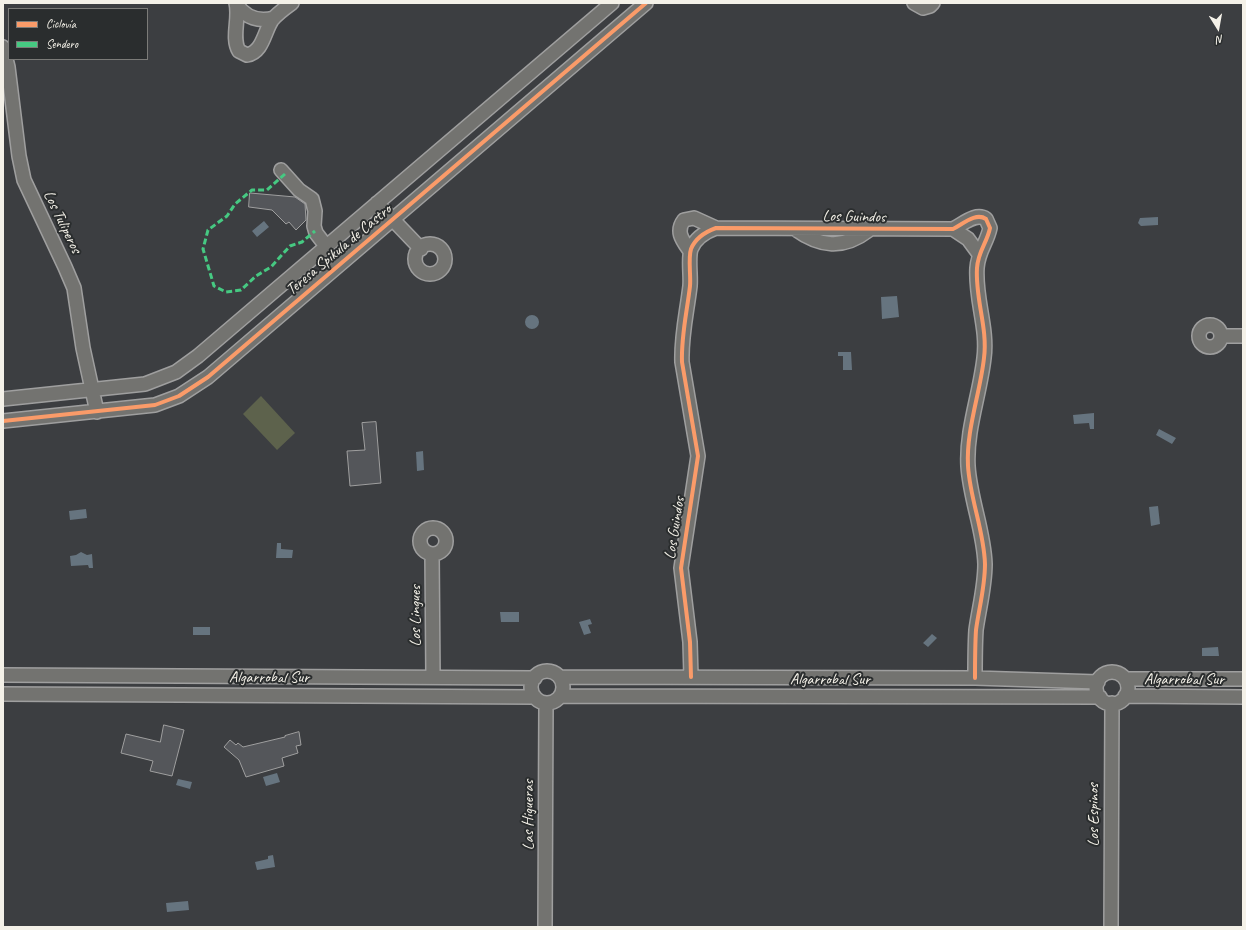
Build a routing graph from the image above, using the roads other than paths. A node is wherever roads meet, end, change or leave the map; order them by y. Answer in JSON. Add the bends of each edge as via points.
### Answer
{"nodes":[{"id":1,"x":292,"y":3,"type":"edge"},
{"id":2,"x":612,"y":3,"type":"edge"},
{"id":3,"x":646,"y":3,"type":"edge"},
{"id":4,"x":914,"y":3,"type":"edge"},
{"id":5,"x":933,"y":3,"type":"edge"},
{"id":6,"x":236,"y":4,"type":"edge"},
{"id":7,"x":596,"y":16,"type":"junction"},
{"id":8,"x":274,"y":18,"type":"junction"},
{"id":9,"x":610,"y":33,"type":"junction"},
{"id":10,"x":3,"y":47,"type":"edge"},
{"id":11,"x":281,"y":170,"type":"dead end"},
{"id":12,"x":377,"y":204,"type":"junction"},
{"id":13,"x":392,"y":221,"type":"junction"},
{"id":14,"x":716,"y":228,"type":"junction"},
{"id":15,"x":953,"y":229,"type":"junction"},
{"id":16,"x":326,"y":246,"type":"junction"},
{"id":17,"x":420,"y":248,"type":"dead end"},
{"id":18,"x":690,"y":251,"type":"junction"},
{"id":19,"x":979,"y":254,"type":"junction"},
{"id":20,"x":1222,"y":336,"type":"dead end"},
{"id":21,"x":1243,"y":336,"type":"edge"},
{"id":22,"x":94,"y":390,"type":"junction"},
{"id":23,"x":3,"y":398,"type":"edge"},
{"id":24,"x":97,"y":412,"type":"junction"},
{"id":25,"x":3,"y":421,"type":"edge"},
{"id":26,"x":432,"y":554,"type":"dead end"},
{"id":27,"x":3,"y":675,"type":"edge"},
{"id":28,"x":433,"y":677,"type":"junction"},
{"id":29,"x":560,"y":677,"type":"junction"},
{"id":30,"x":691,"y":677,"type":"junction"},
{"id":31,"x":535,"y":678,"type":"junction"},
{"id":32,"x":975,"y":678,"type":"junction"},
{"id":33,"x":1126,"y":679,"type":"junction"},
{"id":34,"x":1243,"y":679,"type":"edge"},
{"id":35,"x":1098,"y":682,"type":"junction"},
{"id":36,"x":3,"y":694,"type":"edge"},
{"id":37,"x":560,"y":696,"type":"junction"},
{"id":38,"x":1125,"y":696,"type":"junction"},
{"id":39,"x":1243,"y":697,"type":"edge"},
{"id":40,"x":540,"y":700,"type":"junction"},
{"id":41,"x":1106,"y":700,"type":"junction"},
{"id":42,"x":545,"y":927,"type":"edge"},
{"id":43,"x":1111,"y":927,"type":"edge"}],
"edges":[{"from":1,"to":8,"type":"street"},
{"from":2,"to":7,"type":"street","name":"Teresa Spikula de Castro"},
{"from":3,"to":9,"type":"street","name":"Teresa Spikula de Castro"},
{"from":4,"to":5,"type":"street","via":[[922,8]]},
{"from":6,"to":8,"type":"street","via":[[244,14],[254,19]]},
{"from":6,"to":8,"type":"street","via":[[236,43],[244,55],[252,54],[258,49]]},
{"from":7,"to":9,"type":"street"},
{"from":7,"to":12,"type":"street","name":"Teresa Spikula de Castro"},
{"from":9,"to":13,"type":"street","name":"Teresa Spikula de Castro"},
{"from":10,"to":22,"type":"street","name":"Los Tuliperos","via":[[24,180],[72,283],[83,348]]},
{"from":11,"to":16,"type":"street","via":[[298,190],[312,199],[316,233]]},
{"from":12,"to":13,"type":"street"},
{"from":12,"to":16,"type":"street","name":"Teresa Spikula de Castro"},
{"from":13,"to":17,"type":"street"},
{"from":13,"to":24,"type":"street","name":"Teresa Spikula de Castro","via":[[190,390],[155,405]]},
{"from":14,"to":15,"type":"street","name":"Los Guindos","via":[[795,229],[814,241],[831,244],[852,240],[868,230]]},
{"from":14,"to":18,"type":"street","via":[[700,237]]},
{"from":14,"to":18,"type":"street","name":"Los Guindos","via":[[694,218],[684,220],[680,234]]},
{"from":15,"to":19,"type":"street","via":[[968,239]]},
{"from":15,"to":19,"type":"street","name":"Los Guindos","via":[[977,216],[986,219],[990,225],[989,232]]},
{"from":16,"to":22,"type":"street","name":"Teresa Spikula de Castro","via":[[176,372],[145,384]]},
{"from":18,"to":30,"type":"street","name":"Los Guindos","via":[[690,286],[681,347],[698,456],[680,568],[690,642]]},
{"from":19,"to":32,"type":"street","name":"Los Guindos","via":[[977,286],[984,335],[984,357],[968,457],[972,496],[985,562],[976,629]]},
{"from":20,"to":21,"type":"street"},
{"from":22,"to":23,"type":"street","name":"Teresa Spikula de Castro"},
{"from":22,"to":24,"type":"street","name":"Los Tuliperos"},
{"from":24,"to":25,"type":"street","name":"Teresa Spikula de Castro"},
{"from":26,"to":28,"type":"street","name":"Los Lingues"},
{"from":27,"to":28,"type":"street","name":"Algarrobal Sur"},
{"from":28,"to":31,"type":"street","name":"Algarrobal Sur"},
{"from":29,"to":30,"type":"street","name":"Algarrobal Sur"},
{"from":29,"to":31,"type":"street","via":[[545,672]]},
{"from":29,"to":37,"type":"street","via":[[563,687]]},
{"from":30,"to":32,"type":"street","name":"Algarrobal Sur"},
{"from":31,"to":40,"type":"street","via":[[532,685]]},
{"from":32,"to":35,"type":"street","name":"Algarrobal Sur"},
{"from":33,"to":34,"type":"street","name":"Algarrobal Sur"},
{"from":33,"to":35,"type":"street","via":[[1111,672],[1103,675]]},
{"from":33,"to":38,"type":"street","via":[[1128,688]]},
{"from":35,"to":41,"type":"street","via":[[1097,690]]},
{"from":36,"to":40,"type":"street","name":"Algarrobal Sur"},
{"from":37,"to":40,"type":"street","via":[[554,701]]},
{"from":37,"to":41,"type":"street","name":"Algarrobal Sur"},
{"from":38,"to":39,"type":"street","name":"Algarrobal Sur"},
{"from":38,"to":41,"type":"street","via":[[1120,702]]},
{"from":40,"to":42,"type":"street","name":"Las Higueras"},
{"from":41,"to":43,"type":"street","name":"Los Espinos"}]}
